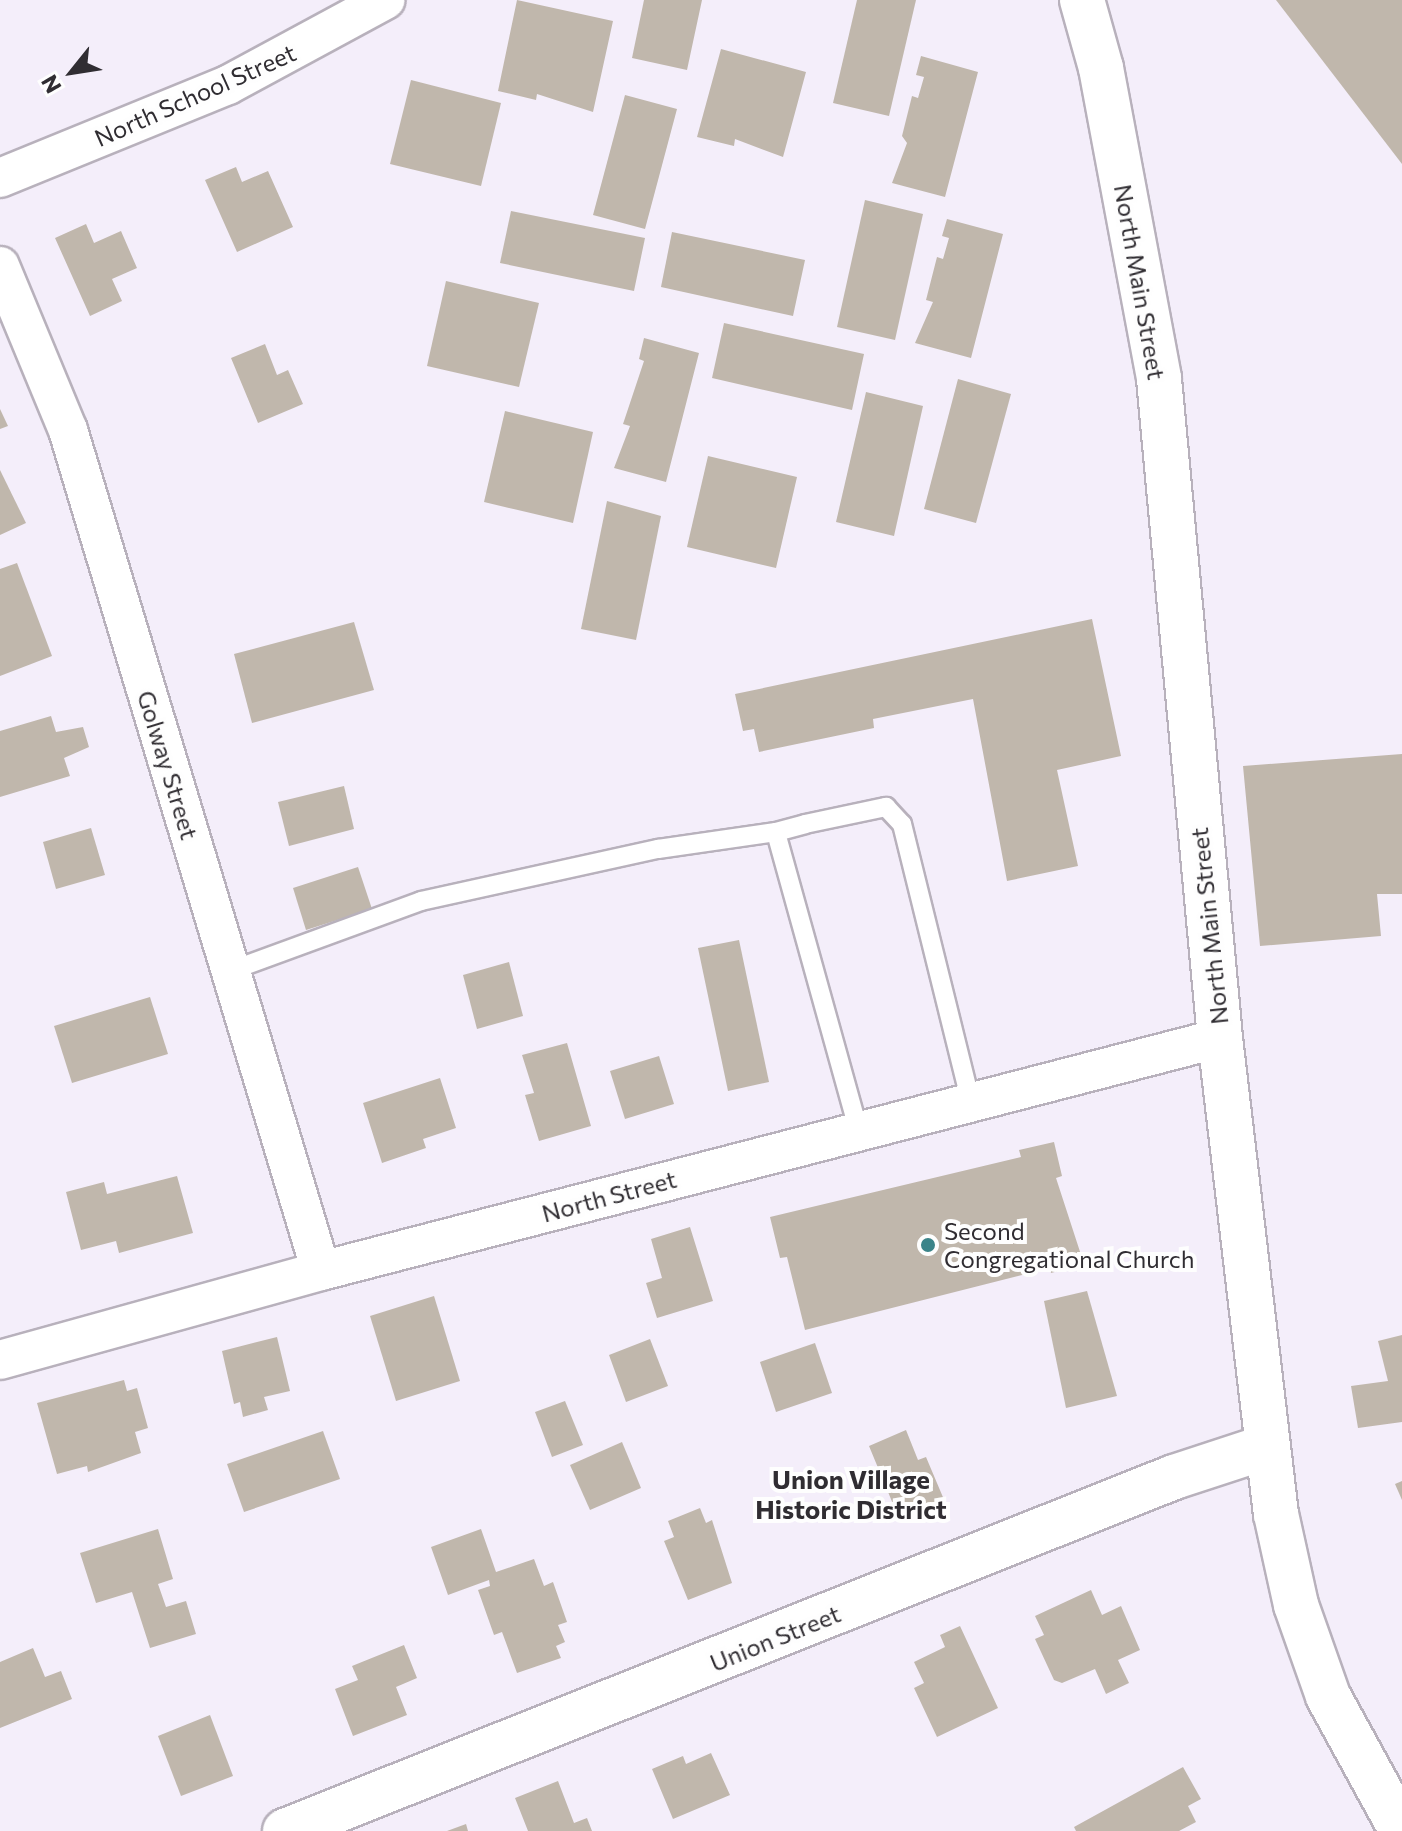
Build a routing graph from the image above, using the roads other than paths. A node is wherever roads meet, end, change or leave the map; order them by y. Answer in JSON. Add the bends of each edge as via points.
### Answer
{"nodes":[{"id":1,"x":385,"y":0,"type":"edge"},
{"id":2,"x":1082,"y":0,"type":"edge"},
{"id":3,"x":0,"y":178,"type":"edge"},
{"id":4,"x":0,"y":266,"type":"edge"},
{"id":5,"x":776,"y":832,"type":"junction"},
{"id":6,"x":230,"y":971,"type":"junction"},
{"id":7,"x":1220,"y":1038,"type":"junction"},
{"id":8,"x":971,"y":1102,"type":"junction"},
{"id":9,"x":859,"y":1132,"type":"junction"},
{"id":10,"x":321,"y":1271,"type":"junction"},
{"id":11,"x":0,"y":1360,"type":"edge"},
{"id":12,"x":1266,"y":1447,"type":"junction"},
{"id":13,"x":285,"y":1831,"type":"edge"},
{"id":14,"x":1402,"y":1831,"type":"edge"}],
"edges":[{"from":1,"to":3,"type":"street","name":"North School Street","via":[[228,85]]},
{"from":2,"to":7,"type":"main road","name":"North Main Street","via":[[1101,68],[1159,379]]},
{"from":4,"to":6,"type":"street","name":"Golway Street","via":[[68,430]]},
{"from":5,"to":6,"type":"lane","via":[[658,849],[421,901]]},
{"from":5,"to":8,"type":"lane","via":[[886,807],[902,824]]},
{"from":5,"to":9,"type":"lane"},
{"from":6,"to":10,"type":"street","name":"Golway Street"},
{"from":7,"to":8,"type":"street","name":"North Street"},
{"from":7,"to":12,"type":"main road","name":"North Main Street"},
{"from":8,"to":9,"type":"street","name":"North Street"},
{"from":9,"to":10,"type":"street","name":"North Street"},
{"from":10,"to":11,"type":"street","name":"North Street"},
{"from":12,"to":13,"type":"main road","name":"Union Street","via":[[1174,1477]]},
{"from":12,"to":14,"type":"main road","name":"North Main Street","via":[[1296,1605],[1312,1651],[1328,1696]]}]}
